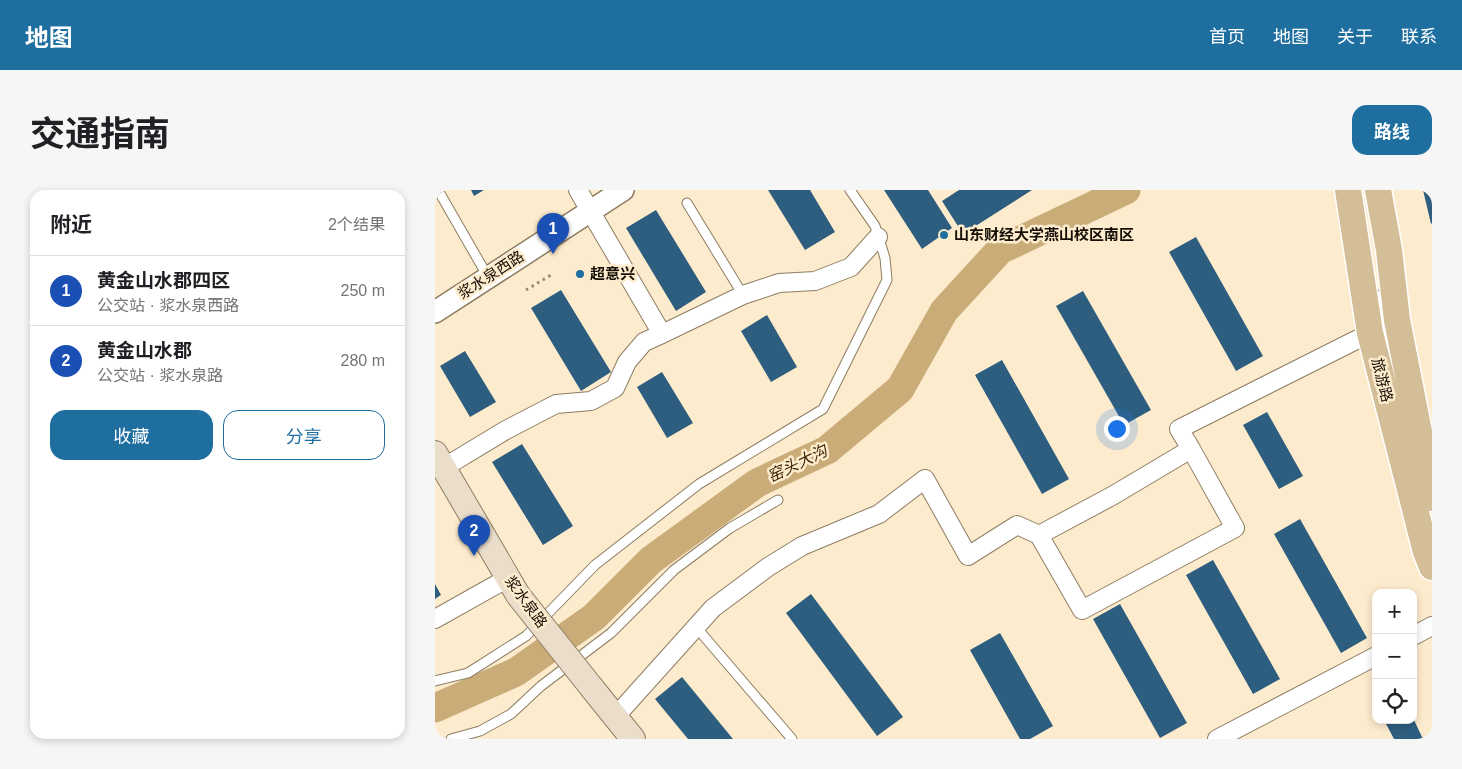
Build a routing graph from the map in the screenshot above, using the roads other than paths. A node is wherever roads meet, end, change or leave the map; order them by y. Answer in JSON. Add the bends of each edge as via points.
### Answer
{"nodes":[{"id":1,"x":438,"y":190,"type":"edge"},
{"id":2,"x":578,"y":190,"type":"edge"},
{"id":3,"x":623,"y":190,"type":"edge"},
{"id":4,"x":850,"y":190,"type":"edge"},
{"id":5,"x":1348,"y":190,"type":"edge"},
{"id":6,"x":1378,"y":190,"type":"edge"},
{"id":7,"x":687,"y":203,"type":"dead end"},
{"id":8,"x":590,"y":211,"type":"junction"},
{"id":9,"x":878,"y":237,"type":"junction"},
{"id":10,"x":489,"y":277,"type":"junction"},
{"id":11,"x":743,"y":295,"type":"junction"},
{"id":12,"x":435,"y":312,"type":"edge"},
{"id":13,"x":1397,"y":320,"type":"junction"},
{"id":14,"x":1370,"y":333,"type":"junction"},
{"id":15,"x":662,"y":334,"type":"junction"},
{"id":16,"x":1191,"y":449,"type":"junction"},
{"id":17,"x":439,"y":460,"type":"edge"},
{"id":18,"x":1432,"y":498,"type":"edge"},
{"id":19,"x":778,"y":500,"type":"dead end"},
{"id":20,"x":1039,"y":535,"type":"junction"},
{"id":21,"x":1432,"y":567,"type":"edge"},
{"id":22,"x":513,"y":586,"type":"junction"},
{"id":23,"x":435,"y":618,"type":"edge"},
{"id":24,"x":1432,"y":626,"type":"edge"},
{"id":25,"x":696,"y":627,"type":"junction"},
{"id":26,"x":1417,"y":634,"type":"edge"},
{"id":27,"x":1372,"y":658,"type":"edge"},
{"id":28,"x":435,"y":681,"type":"edge"},
{"id":29,"x":615,"y":717,"type":"junction"},
{"id":30,"x":451,"y":739,"type":"edge"},
{"id":31,"x":633,"y":739,"type":"edge"},
{"id":32,"x":792,"y":739,"type":"edge"},
{"id":33,"x":1217,"y":739,"type":"edge"}],
"edges":[{"from":1,"to":10,"type":"lane"},
{"from":2,"to":8,"type":"street"},
{"from":3,"to":8,"type":"street","name":"浆水泉西路"},
{"from":4,"to":9,"type":"lane","via":[[875,226]]},
{"from":5,"to":14,"type":"main road","name":"旅游路"},
{"from":6,"to":13,"type":"main road","name":"旅游路"},
{"from":7,"to":11,"type":"lane"},
{"from":8,"to":10,"type":"street","name":"浆水泉西路"},
{"from":8,"to":15,"type":"street"},
{"from":9,"to":11,"type":"street","via":[[851,267],[815,281],[779,283]]},
{"from":9,"to":28,"type":"lane","via":[[885,258],[887,280],[823,409],[699,484],[595,565],[526,636],[467,673]]},
{"from":10,"to":12,"type":"street","name":"浆水泉西路"},
{"from":11,"to":15,"type":"street"},
{"from":13,"to":14,"type":"lane","via":[[1373,288]]},
{"from":13,"to":18,"type":"main road","name":"旅游路"},
{"from":14,"to":16,"type":"street","via":[[1179,429]]},
{"from":14,"to":21,"type":"main road","name":"旅游路"},
{"from":15,"to":17,"type":"street","via":[[643,342],[627,362],[615,388],[591,401],[556,404]]},
{"from":16,"to":20,"type":"street"},
{"from":16,"to":20,"type":"street","via":[[1235,528],[1081,610]]},
{"from":17,"to":22,"type":"main road","name":"浆水泉路"},
{"from":19,"to":30,"type":"lane","via":[[730,528],[674,570],[611,634],[541,686],[511,714],[480,731]]},
{"from":20,"to":25,"type":"street","via":[[1017,525],[968,556],[925,479],[879,514],[802,546],[767,567],[713,608]]},
{"from":22,"to":23,"type":"street"},
{"from":22,"to":29,"type":"main road","name":"浆水泉路","bridge":true},
{"from":24,"to":26,"type":"street"},
{"from":25,"to":29,"type":"street"},
{"from":25,"to":32,"type":"lane"},
{"from":27,"to":33,"type":"street"},
{"from":29,"to":31,"type":"main road","name":"浆水泉路"}]}
